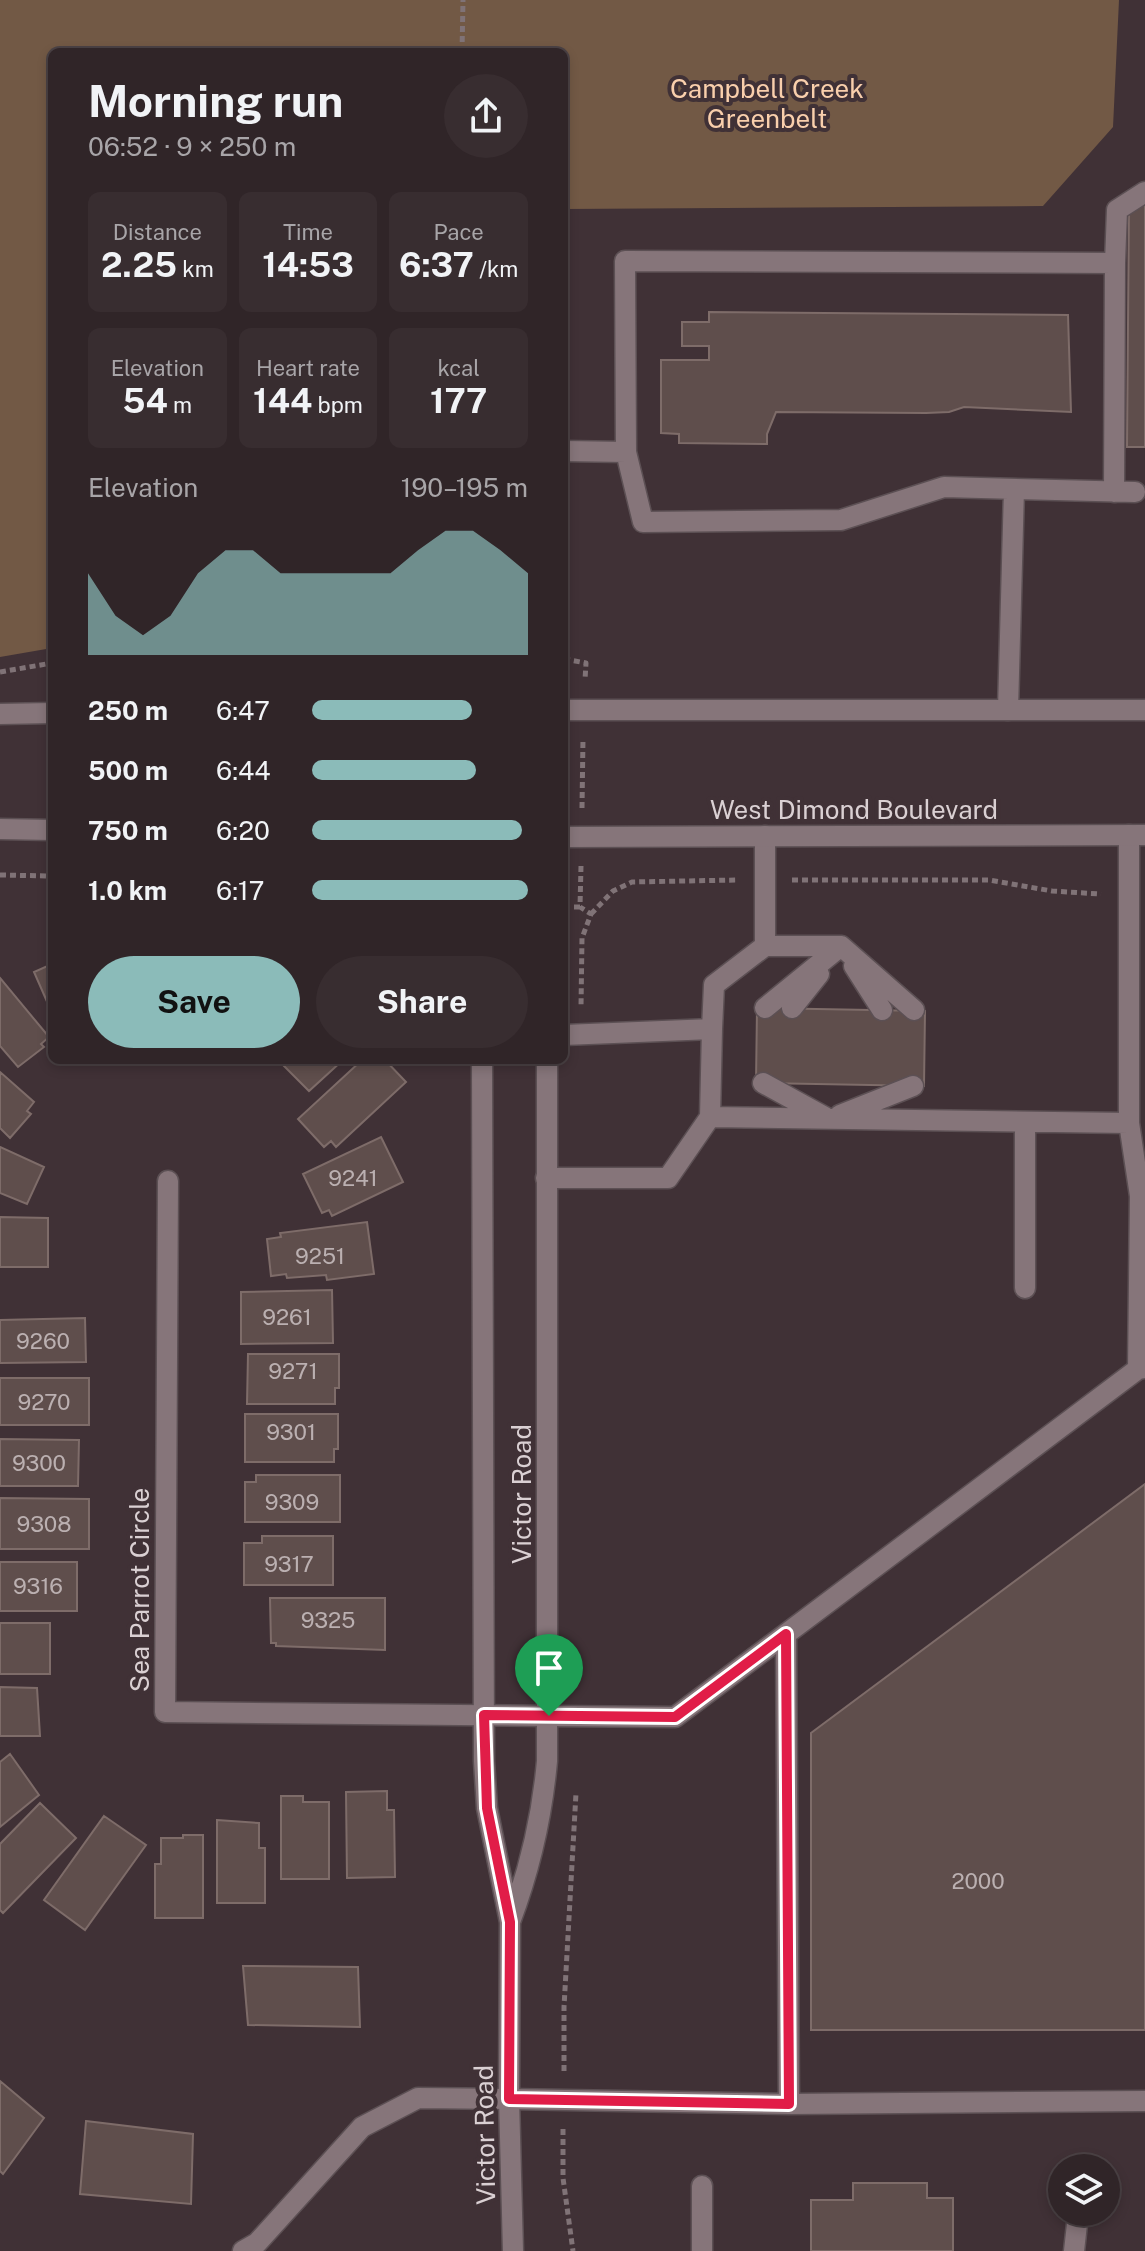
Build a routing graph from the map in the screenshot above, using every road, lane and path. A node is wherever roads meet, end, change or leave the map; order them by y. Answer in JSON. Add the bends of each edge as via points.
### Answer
{"nodes":[{"id":1,"x":463,"y":0,"type":"edge"},
{"id":2,"x":462,"y":48,"type":"edge"},
{"id":3,"x":1145,"y":192,"type":"edge"},
{"id":4,"x":1115,"y":263,"type":"junction"},
{"id":5,"x":568,"y":451,"type":"edge"},
{"id":6,"x":626,"y":452,"type":"junction"},
{"id":7,"x":1014,"y":489,"type":"junction"},
{"id":8,"x":1114,"y":492,"type":"junction"},
{"id":9,"x":1135,"y":492,"type":"dead end"},
{"id":10,"x":48,"y":664,"type":"edge"},
{"id":11,"x":0,"y":672,"type":"edge"},
{"id":12,"x":568,"y":710,"type":"edge"},
{"id":13,"x":1008,"y":710,"type":"junction"},
{"id":14,"x":1145,"y":710,"type":"edge"},
{"id":15,"x":48,"y":713,"type":"edge"},
{"id":16,"x":0,"y":714,"type":"edge"},
{"id":17,"x":0,"y":829,"type":"edge"},
{"id":18,"x":48,"y":830,"type":"edge"},
{"id":19,"x":1137,"y":835,"type":"edge"},
{"id":20,"x":765,"y":836,"type":"junction"},
{"id":21,"x":568,"y":837,"type":"edge"},
{"id":22,"x":0,"y":875,"type":"edge"},
{"id":23,"x":48,"y":876,"type":"edge"},
{"id":24,"x":765,"y":880,"type":"junction"},
{"id":25,"x":1127,"y":896,"type":"junction"},
{"id":26,"x":568,"y":907,"type":"edge"},
{"id":27,"x":580,"y":907,"type":"dead end"},
{"id":28,"x":591,"y":914,"type":"dead end"},
{"id":29,"x":765,"y":946,"type":"junction"},
{"id":30,"x":841,"y":946,"type":"junction"},
{"id":31,"x":1137,"y":978,"type":"edge"},
{"id":32,"x":765,"y":1008,"type":"dead end"},
{"id":33,"x":792,"y":1008,"type":"dead end"},
{"id":34,"x":882,"y":1010,"type":"dead end"},
{"id":35,"x":914,"y":1010,"type":"dead end"},
{"id":36,"x":712,"y":1029,"type":"junction"},
{"id":37,"x":568,"y":1035,"type":"edge"},
{"id":38,"x":482,"y":1064,"type":"edge"},
{"id":39,"x":547,"y":1064,"type":"edge"},
{"id":40,"x":763,"y":1083,"type":"dead end"},
{"id":41,"x":791,"y":1083,"type":"dead end"},
{"id":42,"x":880,"y":1085,"type":"dead end"},
{"id":43,"x":913,"y":1086,"type":"dead end"},
{"id":44,"x":710,"y":1117,"type":"junction"},
{"id":45,"x":828,"y":1119,"type":"junction"},
{"id":46,"x":1025,"y":1123,"type":"junction"},
{"id":47,"x":1129,"y":1123,"type":"junction"},
{"id":48,"x":546,"y":1178,"type":"junction"},
{"id":49,"x":168,"y":1181,"type":"dead end"},
{"id":50,"x":1025,"y":1288,"type":"dead end"},
{"id":51,"x":1141,"y":1368,"type":"edge"},
{"id":52,"x":786,"y":1634,"type":"junction"},
{"id":53,"x":484,"y":1715,"type":"junction"},
{"id":54,"x":549,"y":1716,"type":"junction"},
{"id":55,"x":510,"y":1922,"type":"junction"},
{"id":56,"x":509,"y":2099,"type":"junction"},
{"id":57,"x":1145,"y":2101,"type":"edge"},
{"id":58,"x":789,"y":2104,"type":"junction"},
{"id":59,"x":702,"y":2186,"type":"dead end"},
{"id":60,"x":1077,"y":2226,"type":"edge"},
{"id":61,"x":243,"y":2251,"type":"edge"},
{"id":62,"x":513,"y":2251,"type":"edge"},
{"id":63,"x":702,"y":2251,"type":"edge"},
{"id":64,"x":1074,"y":2251,"type":"edge"}],
"edges":[{"from":1,"to":2,"type":"path"},
{"from":3,"to":4,"type":"street","via":[[1117,210]]},
{"from":4,"to":6,"type":"street","via":[[625,261]]},
{"from":4,"to":8,"type":"street"},
{"from":5,"to":6,"type":"street"},
{"from":6,"to":7,"type":"street","via":[[643,522],[841,520],[944,487]]},
{"from":7,"to":8,"type":"street"},
{"from":7,"to":13,"type":"street"},
{"from":8,"to":9,"type":"street"},
{"from":10,"to":11,"type":"path"},
{"from":12,"to":13,"type":"street"},
{"from":13,"to":14,"type":"street"},
{"from":15,"to":16,"type":"street"},
{"from":17,"to":18,"type":"street"},
{"from":19,"to":20,"type":"street","name":"West Dimond Boulevard"},
{"from":19,"to":25,"type":"street"},
{"from":20,"to":21,"type":"street","name":"West Dimond Boulevard"},
{"from":20,"to":24,"type":"street"},
{"from":22,"to":23,"type":"path"},
{"from":24,"to":25,"type":"path","via":[[989,880]]},
{"from":24,"to":28,"type":"path","via":[[632,882],[613,891]]},
{"from":24,"to":29,"type":"street"},
{"from":25,"to":31,"type":"street"},
{"from":26,"to":27,"type":"path"},
{"from":29,"to":30,"type":"street"},
{"from":29,"to":36,"type":"street","via":[[714,985]]},
{"from":30,"to":32,"type":"street"},
{"from":30,"to":33,"type":"street"},
{"from":30,"to":34,"type":"street"},
{"from":30,"to":35,"type":"street"},
{"from":31,"to":47,"type":"street"},
{"from":36,"to":37,"type":"street"},
{"from":36,"to":44,"type":"street"},
{"from":38,"to":53,"type":"street","name":"Victor Road"},
{"from":39,"to":48,"type":"street","name":"Victor Road"},
{"from":40,"to":45,"type":"street"},
{"from":41,"to":45,"type":"street"},
{"from":42,"to":45,"type":"street"},
{"from":43,"to":45,"type":"street"},
{"from":44,"to":45,"type":"street"},
{"from":44,"to":48,"type":"street","via":[[668,1178]]},
{"from":45,"to":46,"type":"street"},
{"from":46,"to":47,"type":"street"},
{"from":46,"to":50,"type":"street"},
{"from":47,"to":51,"type":"street","via":[[1140,1196]]},
{"from":48,"to":54,"type":"street","name":"Victor Road"},
{"from":49,"to":53,"type":"street","name":"Sea Parrot Circle","via":[[165,1712]]},
{"from":51,"to":52,"type":"street","name":"Sea Parrot Circle"},
{"from":52,"to":54,"type":"street","name":"Sea Parrot Circle","via":[[675,1717]]},
{"from":52,"to":58,"type":"street"},
{"from":53,"to":54,"type":"street","name":"Sea Parrot Circle"},
{"from":53,"to":55,"type":"street","name":"Victor Road","via":[[487,1808]]},
{"from":54,"to":55,"type":"street","name":"Victor Road","via":[[540,1823]]},
{"from":55,"to":56,"type":"street","name":"Victor Road"},
{"from":56,"to":58,"type":"street"},
{"from":56,"to":61,"type":"street","via":[[418,2098],[362,2127],[257,2243]]},
{"from":56,"to":62,"type":"street","name":"Victor Road"},
{"from":57,"to":58,"type":"street"},
{"from":59,"to":63,"type":"street"},
{"from":60,"to":64,"type":"street"}]}
